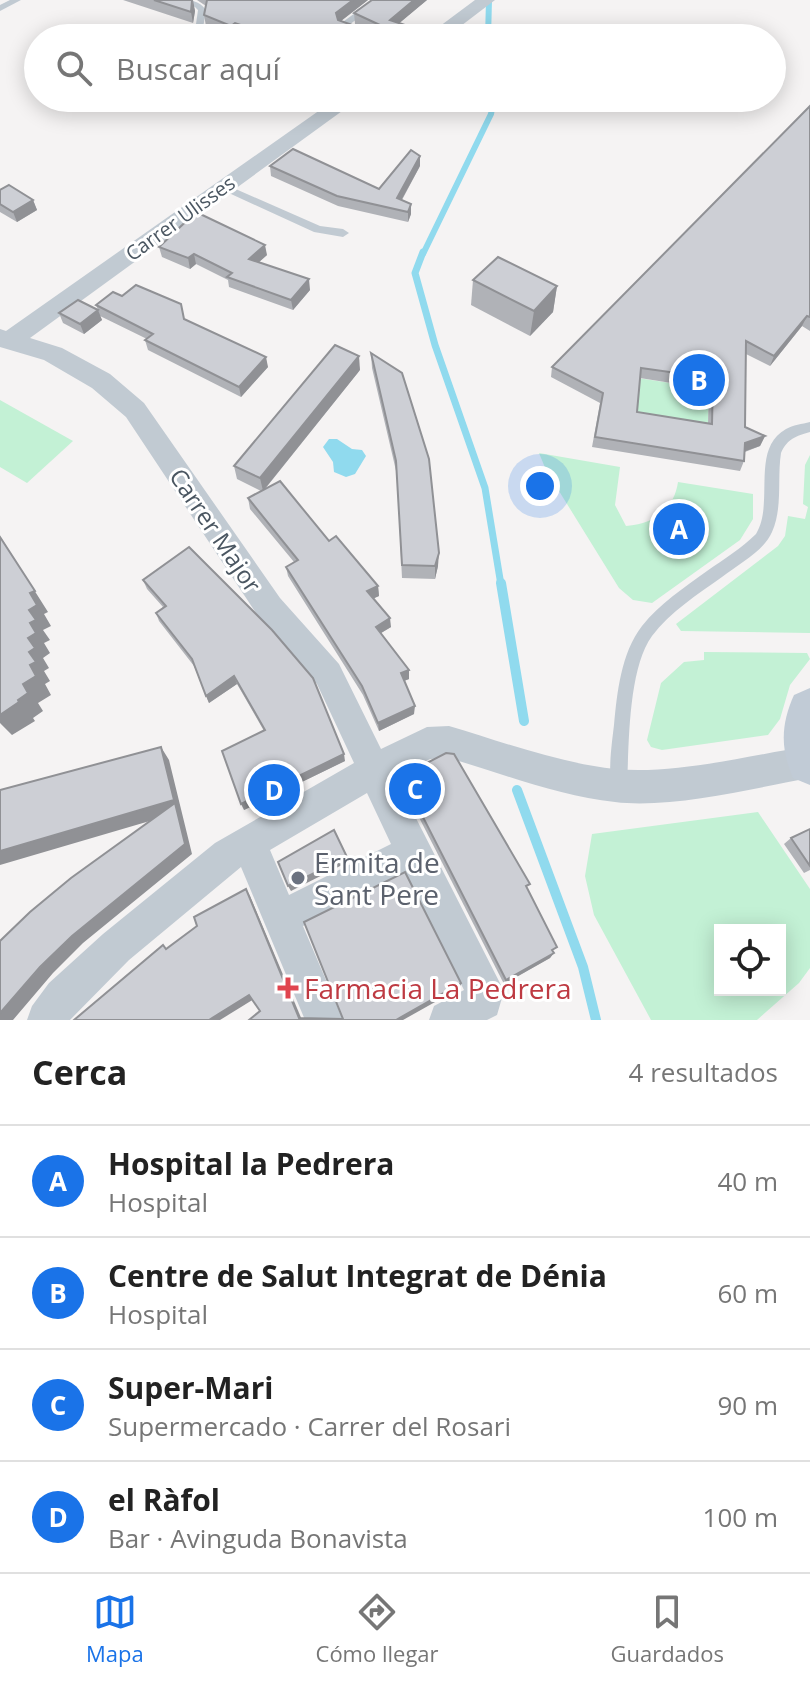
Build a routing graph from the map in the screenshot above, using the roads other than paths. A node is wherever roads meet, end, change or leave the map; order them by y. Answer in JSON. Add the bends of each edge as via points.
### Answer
{"nodes":[{"id":1,"x":17,"y":0,"type":"edge"},
{"id":2,"x":182,"y":0,"type":"edge"},
{"id":3,"x":378,"y":0,"type":"edge"},
{"id":4,"x":486,"y":0,"type":"edge"},
{"id":5,"x":198,"y":2,"type":"edge"},
{"id":6,"x":0,"y":8,"type":"edge"},
{"id":7,"x":199,"y":24,"type":"edge"},
{"id":8,"x":346,"y":24,"type":"edge"},
{"id":9,"x":453,"y":24,"type":"edge"},
{"id":10,"x":330,"y":112,"type":"edge"},
{"id":11,"x":222,"y":186,"type":"junction"},
{"id":12,"x":343,"y":233,"type":"dead end"},
{"id":13,"x":5,"y":339,"type":"edge"},
{"id":14,"x":810,"y":427,"type":"edge"},
{"id":15,"x":810,"y":710,"type":"edge"},
{"id":16,"x":810,"y":762,"type":"edge"},
{"id":17,"x":374,"y":770,"type":"junction"},
{"id":18,"x":619,"y":786,"type":"junction"},
{"id":19,"x":248,"y":841,"type":"junction"},
{"id":20,"x":413,"y":852,"type":"junction"},
{"id":21,"x":281,"y":918,"type":"junction"},
{"id":22,"x":52,"y":1017,"type":"edge"},
{"id":23,"x":324,"y":1020,"type":"edge"},
{"id":24,"x":448,"y":1020,"type":"edge"}],
"edges":[{"from":1,"to":6,"type":"lane"},
{"from":2,"to":5,"type":"lane"},
{"from":3,"to":8,"type":"lane"},
{"from":4,"to":9,"type":"street"},
{"from":5,"to":7,"type":"lane"},
{"from":10,"to":11,"type":"street","name":"Carrer Ulisses"},
{"from":11,"to":12,"type":"lane","via":[[318,229]]},
{"from":11,"to":13,"type":"street","name":"Carrer Ulisses"},
{"from":13,"to":17,"type":"street","name":"Carrer Major","via":[[82,369],[135,410],[269,607],[328,674]]},
{"from":14,"to":18,"type":"lane","via":[[779,440],[774,451],[773,515],[764,535],[642,638],[632,668]]},
{"from":15,"to":16,"type":"street","via":[[805,733]]},
{"from":16,"to":18,"type":"street","via":[[690,782]]},
{"from":17,"to":18,"type":"street","via":[[427,743],[449,742],[579,780]]},
{"from":17,"to":19,"type":"street"},
{"from":17,"to":20,"type":"street","name":"Carrer Major"},
{"from":19,"to":21,"type":"street"},
{"from":19,"to":22,"type":"street","via":[[116,947]]},
{"from":20,"to":21,"type":"street"},
{"from":20,"to":24,"type":"street","name":"Carrer Major","via":[[485,991],[483,1001]]},
{"from":21,"to":23,"type":"street"}]}
